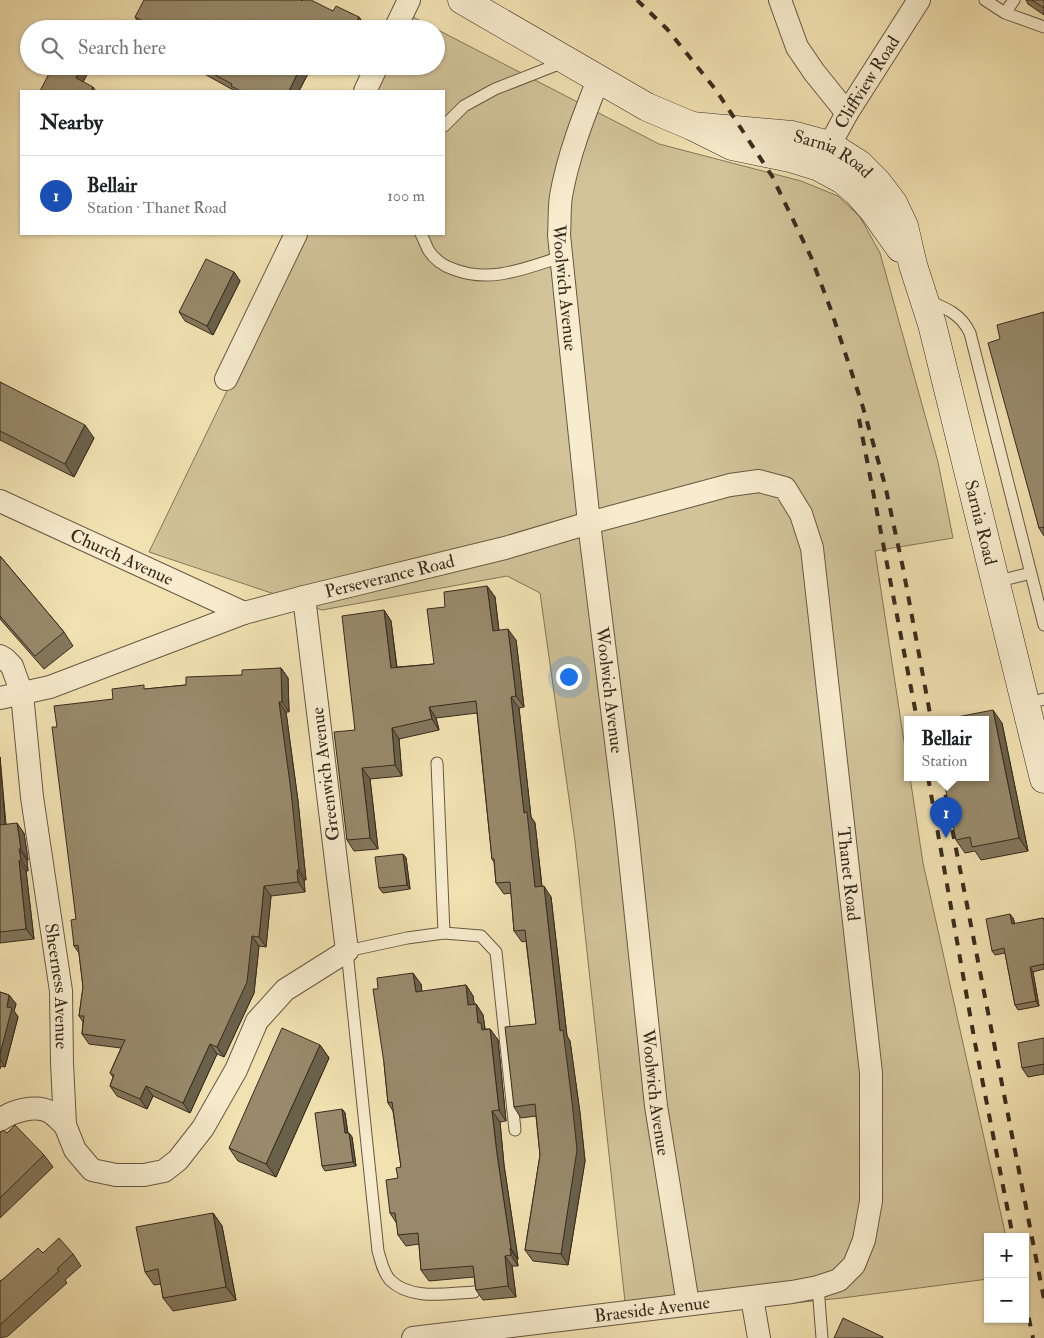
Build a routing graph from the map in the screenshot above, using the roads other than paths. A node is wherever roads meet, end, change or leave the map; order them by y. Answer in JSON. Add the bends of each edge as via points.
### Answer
{"nodes":[{"id":1,"x":409,"y":0,"type":"edge"},
{"id":2,"x":462,"y":0,"type":"edge"},
{"id":3,"x":780,"y":0,"type":"edge"},
{"id":4,"x":919,"y":0,"type":"edge"},
{"id":5,"x":985,"y":0,"type":"edge"},
{"id":6,"x":1014,"y":0,"type":"edge"},
{"id":7,"x":1005,"y":13,"type":"junction"},
{"id":8,"x":399,"y":20,"type":"edge"},
{"id":9,"x":1044,"y":27,"type":"edge"},
{"id":10,"x":566,"y":62,"type":"junction"},
{"id":11,"x":373,"y":75,"type":"edge"},
{"id":12,"x":598,"y":80,"type":"junction"},
{"id":13,"x":365,"y":90,"type":"edge"},
{"id":14,"x":847,"y":113,"type":"junction"},
{"id":15,"x":445,"y":125,"type":"edge"},
{"id":16,"x":824,"y":156,"type":"junction"},
{"id":17,"x":296,"y":235,"type":"edge"},
{"id":18,"x":422,"y":235,"type":"edge"},
{"id":19,"x":561,"y":257,"type":"junction"},
{"id":20,"x":924,"y":299,"type":"junction"},
{"id":21,"x":226,"y":380,"type":"dead end"},
{"id":22,"x":785,"y":488,"type":"joint"},
{"id":23,"x":0,"y":501,"type":"edge"},
{"id":24,"x":589,"y":523,"type":"junction"},
{"id":25,"x":1031,"y":573,"type":"junction"},
{"id":26,"x":995,"y":582,"type":"junction"},
{"id":27,"x":304,"y":597,"type":"junction"},
{"id":28,"x":244,"y":613,"type":"junction"},
{"id":29,"x":1044,"y":625,"type":"edge"},
{"id":30,"x":0,"y":656,"type":"edge"},
{"id":31,"x":22,"y":694,"type":"junction"},
{"id":32,"x":0,"y":698,"type":"edge"},
{"id":33,"x":1035,"y":702,"type":"edge"},
{"id":34,"x":437,"y":763,"type":"dead end"},
{"id":35,"x":1044,"y":779,"type":"edge"},
{"id":36,"x":444,"y":933,"type":"junction"},
{"id":37,"x":347,"y":951,"type":"junction"},
{"id":38,"x":0,"y":1120,"type":"edge"},
{"id":39,"x":65,"y":1125,"type":"junction"},
{"id":40,"x":515,"y":1130,"type":"dead end"},
{"id":41,"x":854,"y":1265,"type":"joint"},
{"id":42,"x":818,"y":1287,"type":"junction"},
{"id":43,"x":474,"y":1292,"type":"edge"},
{"id":44,"x":752,"y":1298,"type":"junction"},
{"id":45,"x":688,"y":1304,"type":"junction"},
{"id":46,"x":414,"y":1338,"type":"edge"},
{"id":47,"x":759,"y":1338,"type":"edge"},
{"id":48,"x":822,"y":1338,"type":"edge"}],
"edges":[{"from":1,"to":8,"type":"street"},
{"from":2,"to":10,"type":"main road","name":"Sarnia Road"},
{"from":3,"to":14,"type":"street","via":[[797,47]]},
{"from":4,"to":14,"type":"street","name":"Cliffview Road"},
{"from":5,"to":7,"type":"lane"},
{"from":6,"to":7,"type":"lane"},
{"from":7,"to":9,"type":"lane"},
{"from":10,"to":12,"type":"main road","name":"Sarnia Road"},
{"from":10,"to":15,"type":"lane","via":[[495,89],[464,106]]},
{"from":11,"to":13,"type":"street"},
{"from":12,"to":16,"type":"main road","name":"Sarnia Road","via":[[647,107],[732,146],[790,158]]},
{"from":12,"to":19,"type":"street","name":"Woolwich Avenue","via":[[568,163],[561,198]]},
{"from":14,"to":16,"type":"street","name":"Cliffview Road"},
{"from":16,"to":20,"type":"main road","name":"Sarnia Road","via":[[873,210],[913,265]]},
{"from":17,"to":21,"type":"street"},
{"from":18,"to":19,"type":"lane","via":[[430,252],[443,265],[463,273],[493,276]]},
{"from":19,"to":24,"type":"street","name":"Woolwich Avenue"},
{"from":20,"to":25,"type":"lane","via":[[957,315],[970,333]]},
{"from":20,"to":26,"type":"main road","name":"Sarnia Road"},
{"from":22,"to":24,"type":"street","name":"Perseverance Road","via":[[759,481],[730,485]]},
{"from":22,"to":41,"type":"street","name":"Thanet Road","via":[[801,514],[812,548],[871,1073],[871,1201],[864,1240]]},
{"from":23,"to":28,"type":"street","name":"Church Avenue"},
{"from":24,"to":27,"type":"street","name":"Perseverance Road","via":[[504,548]]},
{"from":24,"to":45,"type":"street","name":"Woolwich Avenue","via":[[626,822],[656,1106]]},
{"from":25,"to":26,"type":"lane"},
{"from":25,"to":29,"type":"lane"},
{"from":26,"to":33,"type":"main road","name":"Sarnia Road"},
{"from":27,"to":28,"type":"street","name":"Perseverance Road"},
{"from":27,"to":37,"type":"street","name":"Greenwich Avenue"},
{"from":28,"to":31,"type":"street","name":"Perseverance Road","via":[[50,687]]},
{"from":30,"to":31,"type":"street","name":"Sheerness Avenue","via":[[12,666]]},
{"from":31,"to":32,"type":"street","name":"Perseverance Road"},
{"from":31,"to":39,"type":"street","name":"Sheerness Avenue","via":[[32,797],[61,990]]},
{"from":33,"to":35,"type":"main road","name":"Sarnia Road"},
{"from":34,"to":36,"type":"lane"},
{"from":36,"to":37,"type":"lane"},
{"from":36,"to":40,"type":"lane","via":[[481,936],[496,952]]},
{"from":37,"to":39,"type":"street","name":"Sheerness Avenue","via":[[285,990],[257,1021],[236,1070],[203,1128],[178,1160],[164,1170],[144,1175],[116,1175],[92,1170],[76,1150]]},
{"from":37,"to":43,"type":"lane","via":[[378,1251],[384,1270],[401,1288],[420,1294]]},
{"from":38,"to":39,"type":"street","via":[[20,1110],[37,1109],[49,1111]]},
{"from":41,"to":42,"type":"street","name":"Braeside Avenue","via":[[839,1280]]},
{"from":42,"to":44,"type":"street","name":"Braeside Avenue"},
{"from":42,"to":48,"type":"lane"},
{"from":44,"to":45,"type":"street","name":"Braeside Avenue"},
{"from":44,"to":47,"type":"street"},
{"from":45,"to":46,"type":"street","name":"Braeside Avenue"}]}
